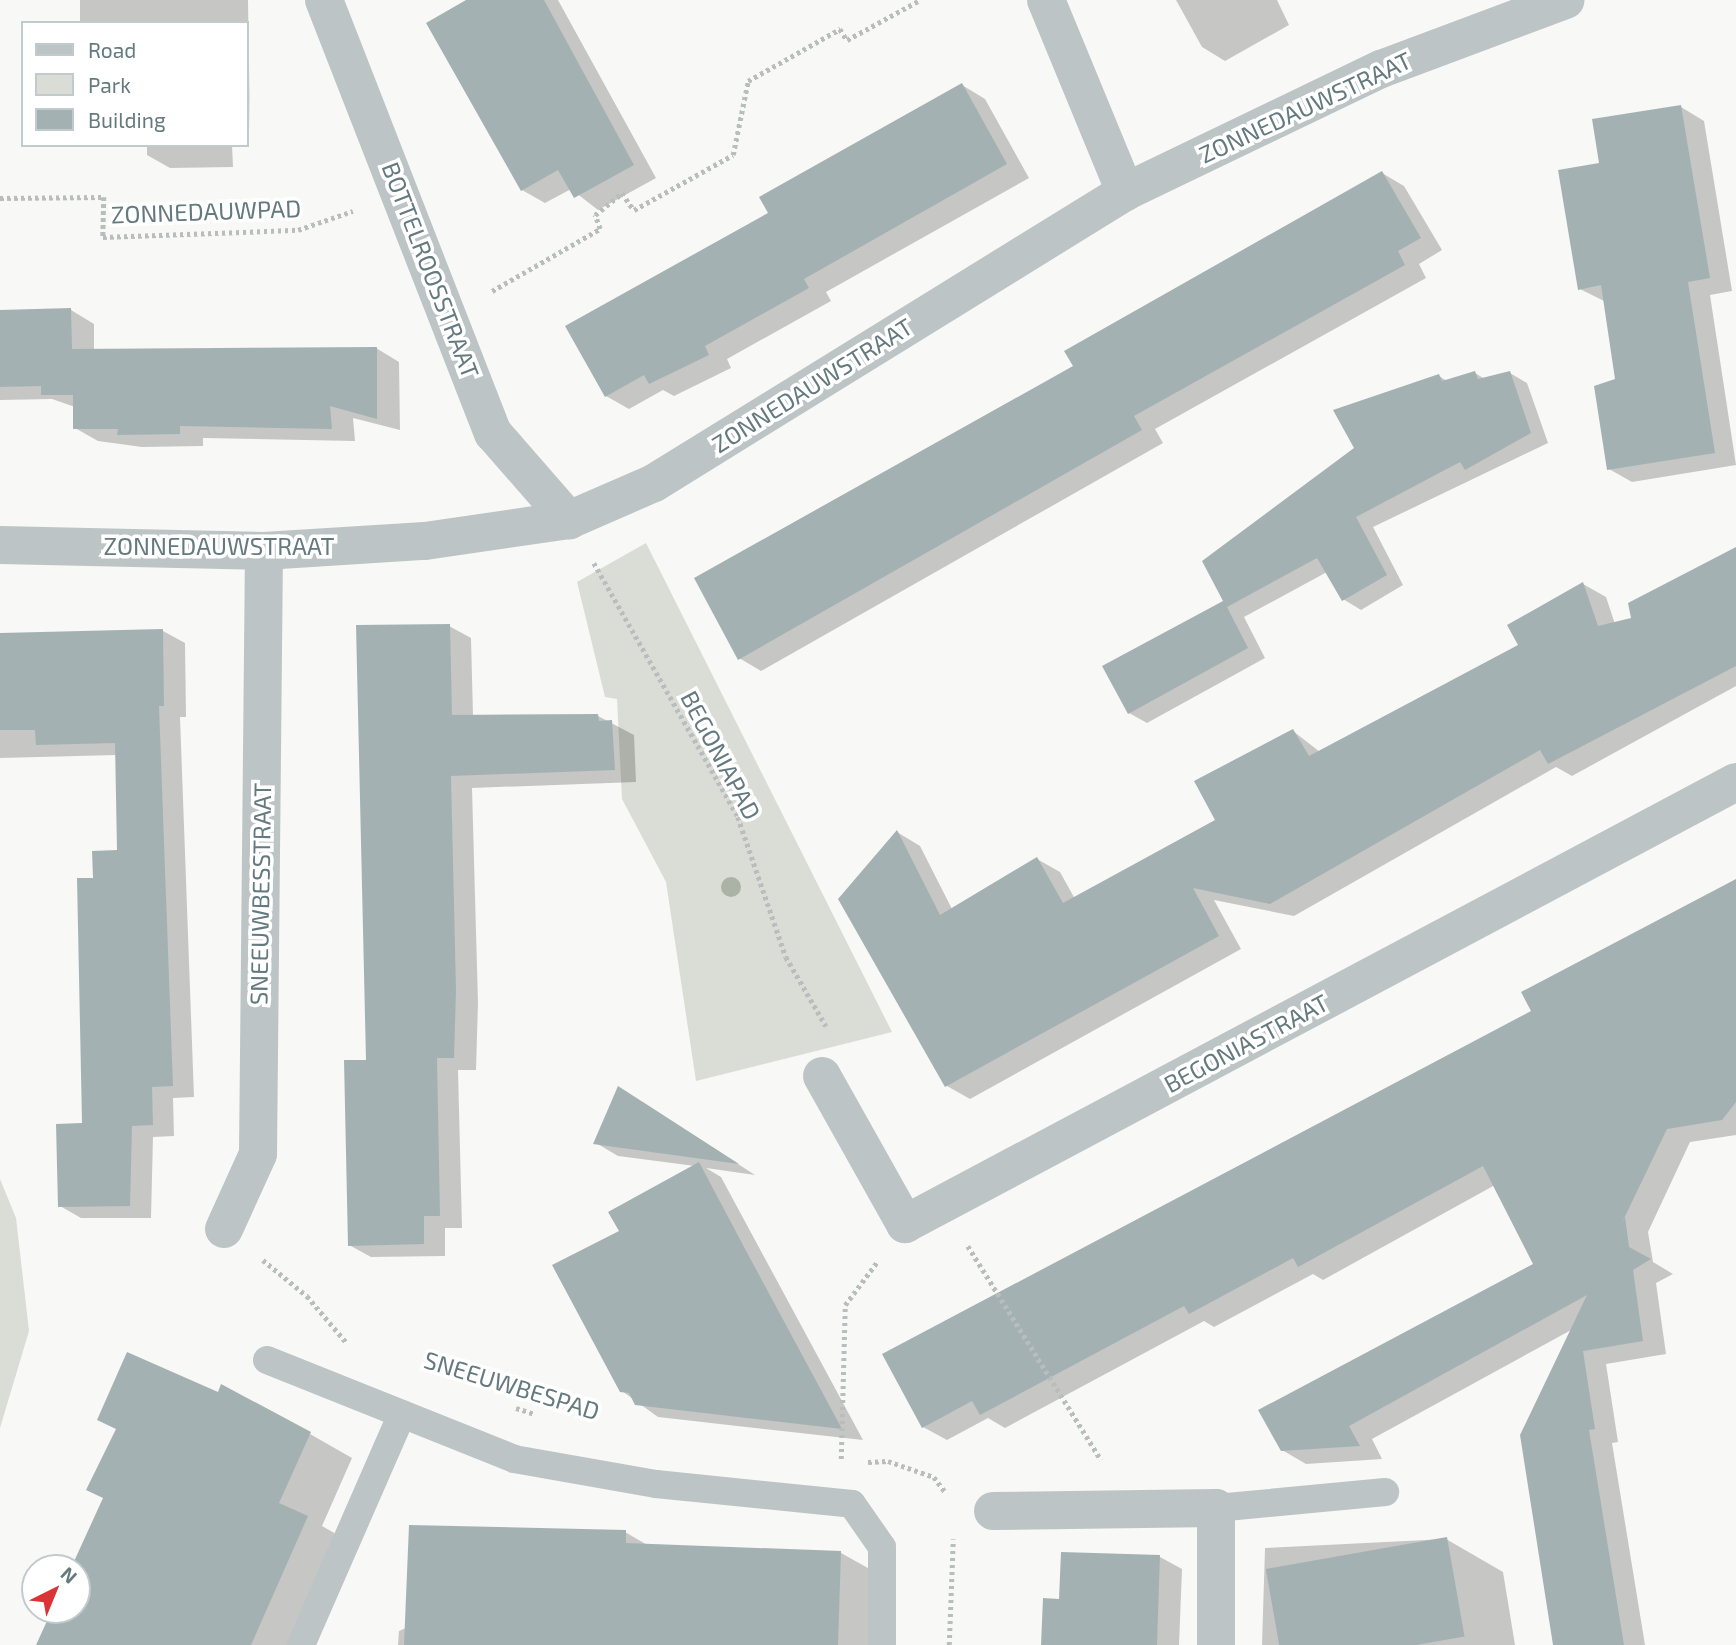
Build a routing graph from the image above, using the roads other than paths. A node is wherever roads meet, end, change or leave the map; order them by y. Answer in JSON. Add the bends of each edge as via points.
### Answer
{"nodes":[{"id":1,"x":324,"y":0,"type":"edge"},
{"id":2,"x":1046,"y":0,"type":"edge"},
{"id":3,"x":1566,"y":0,"type":"edge"},
{"id":4,"x":1125,"y":192,"type":"junction"},
{"id":5,"x":569,"y":520,"type":"junction"},
{"id":6,"x":0,"y":545,"type":"edge"},
{"id":7,"x":264,"y":551,"type":"junction"},
{"id":8,"x":1736,"y":782,"type":"edge"},
{"id":9,"x":822,"y":1076,"type":"road end"},
{"id":10,"x":224,"y":1230,"type":"road end"},
{"id":11,"x":267,"y":1360,"type":"dead end"},
{"id":12,"x":402,"y":1414,"type":"junction"},
{"id":13,"x":1385,"y":1492,"type":"dead end"},
{"id":14,"x":1216,"y":1508,"type":"junction"},
{"id":15,"x":993,"y":1511,"type":"dead end"},
{"id":16,"x":301,"y":1645,"type":"edge"},
{"id":17,"x":882,"y":1645,"type":"edge"},
{"id":18,"x":1216,"y":1645,"type":"edge"}],
"edges":[{"from":1,"to":5,"type":"street","name":"BOTTELROOSSTRAAT","via":[[404,193],[493,433]]},
{"from":2,"to":4,"type":"street"},
{"from":3,"to":4,"type":"street","name":"ZONNEDAUWSTRAAT","via":[[1381,69]]},
{"from":4,"to":5,"type":"street","name":"ZONNEDAUWSTRAAT","via":[[654,483]]},
{"from":5,"to":7,"type":"street","name":"ZONNEDAUWSTRAAT","via":[[425,541]]},
{"from":6,"to":7,"type":"street","name":"ZONNEDAUWSTRAAT"},
{"from":7,"to":10,"type":"street","name":"SNEEUWBESSTRAAT","via":[[258,1154]]},
{"from":8,"to":9,"type":"street","name":"BEGONIASTRAAT","via":[[905,1224]]},
{"from":11,"to":12,"type":"lane"},
{"from":12,"to":16,"type":"lane"},
{"from":12,"to":17,"type":"lane","via":[[514,1459],[656,1484],[852,1504],[882,1547]]},
{"from":13,"to":14,"type":"lane"},
{"from":14,"to":15,"type":"street"},
{"from":14,"to":18,"type":"street"}]}
